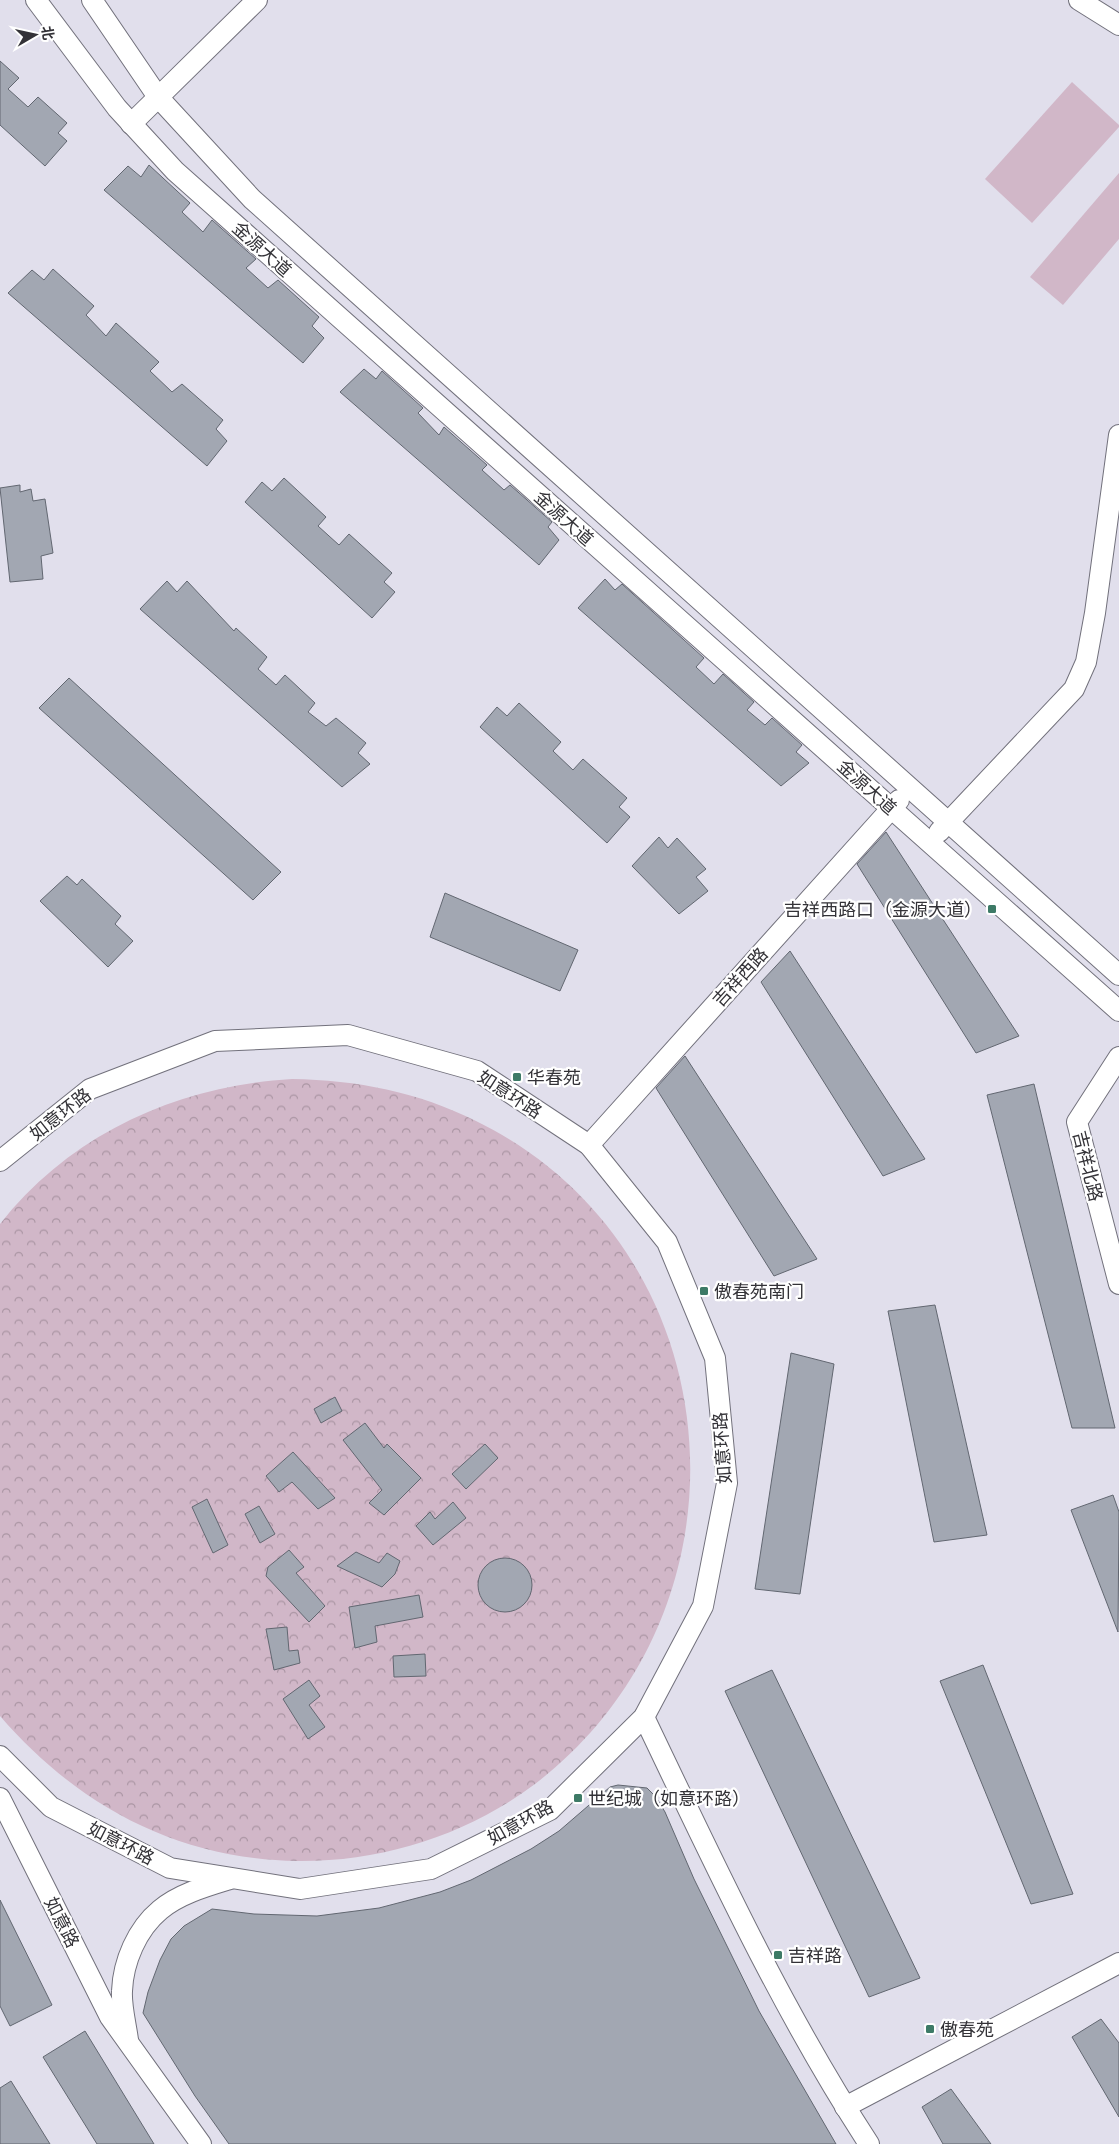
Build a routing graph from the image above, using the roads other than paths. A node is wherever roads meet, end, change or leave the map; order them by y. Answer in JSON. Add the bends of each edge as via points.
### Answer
{"nodes":[{"id":1,"x":36,"y":0,"type":"edge"},
{"id":2,"x":92,"y":0,"type":"edge"},
{"id":3,"x":257,"y":0,"type":"edge"},
{"id":4,"x":1079,"y":0,"type":"edge"},
{"id":5,"x":1119,"y":25,"type":"edge"},
{"id":6,"x":158,"y":97,"type":"junction"},
{"id":7,"x":131,"y":124,"type":"junction"},
{"id":8,"x":1119,"y":435,"type":"edge"},
{"id":9,"x":909,"y":789,"type":"junction"},
{"id":10,"x":891,"y":809,"type":"junction"},
{"id":11,"x":947,"y":823,"type":"junction"},
{"id":12,"x":930,"y":843,"type":"junction"},
{"id":13,"x":1119,"y":975,"type":"edge"},
{"id":14,"x":1119,"y":1011,"type":"edge"},
{"id":15,"x":1119,"y":1057,"type":"edge"},
{"id":16,"x":589,"y":1145,"type":"junction"},
{"id":17,"x":0,"y":1161,"type":"edge"},
{"id":18,"x":1119,"y":1284,"type":"edge"},
{"id":19,"x":644,"y":1716,"type":"junction"},
{"id":20,"x":0,"y":1756,"type":"edge"},
{"id":21,"x":0,"y":1798,"type":"edge"},
{"id":22,"x":232,"y":1878,"type":"junction"},
{"id":23,"x":1119,"y":1963,"type":"edge"},
{"id":24,"x":128,"y":2043,"type":"junction"},
{"id":25,"x":845,"y":2107,"type":"junction"},
{"id":26,"x":201,"y":2144,"type":"edge"},
{"id":27,"x":869,"y":2144,"type":"edge"}],
"edges":[{"from":1,"to":7,"type":"street","name":"金源大道"},
{"from":2,"to":6,"type":"street","name":"金源大道"},
{"from":3,"to":6,"type":"street"},
{"from":4,"to":5,"type":"street"},
{"from":6,"to":7,"type":"street"},
{"from":6,"to":9,"type":"street","name":"金源大道","via":[[252,199]]},
{"from":7,"to":10,"type":"street","name":"金源大道","via":[[175,171]]},
{"from":8,"to":11,"type":"street","via":[[1086,662],[1074,688]]},
{"from":9,"to":10,"type":"street","name":"吉祥西路"},
{"from":9,"to":11,"type":"street","name":"金源大道"},
{"from":10,"to":12,"type":"street","name":"金源大道"},
{"from":10,"to":16,"type":"street","name":"吉祥西路"},
{"from":11,"to":12,"type":"street"},
{"from":11,"to":13,"type":"street","name":"金源大道"},
{"from":12,"to":14,"type":"street","name":"金源大道"},
{"from":15,"to":18,"type":"street","name":"吉祥北路","via":[[1077,1122]]},
{"from":16,"to":17,"type":"street","name":"如意环路","via":[[477,1071],[348,1035],[215,1042],[90,1089]]},
{"from":16,"to":19,"type":"street","name":"如意环路","via":[[668,1242],[715,1358],[716,1368],[727,1483],[703,1606]]},
{"from":19,"to":22,"type":"street","name":"如意环路","via":[[550,1810],[431,1869],[300,1889]]},
{"from":19,"to":25,"type":"street","via":[[738,1913]]},
{"from":20,"to":22,"type":"street","name":"如意环路","via":[[52,1807],[170,1868]]},
{"from":21,"to":24,"type":"street","name":"如意路","via":[[110,2017]]},
{"from":22,"to":24,"type":"street","name":"如意路","via":[[193,1891],[160,1909],[143,1929],[127,1959],[121,1992]]},
{"from":23,"to":25,"type":"street"},
{"from":24,"to":26,"type":"street","name":"如意路"},
{"from":25,"to":27,"type":"street"}]}
